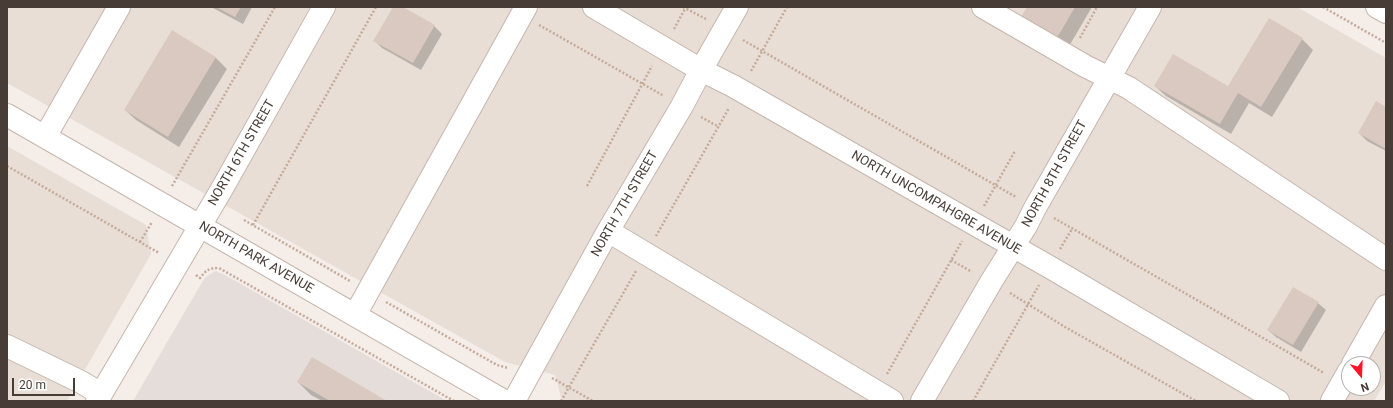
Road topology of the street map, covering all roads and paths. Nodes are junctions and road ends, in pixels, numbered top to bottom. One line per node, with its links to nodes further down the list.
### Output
1 (119, 7): 30 (street)
2 (276, 7): 35 (path)
3 (324, 7): 40 (street, NORTH 6TH STREET)
4 (376, 7): 39 (path)
5 (594, 7): 23 (street, NORTH UNCOMPAHGRE AVENUE)
6 (685, 7): 16 (path); 17 (path)
7 (736, 7): 23 (street, NORTH 7TH STREET)
8 (787, 7): 20 (path)
9 (983, 7): 21 (street)
10 (1098, 7): 21 (path)
11 (1150, 7): 24 (street, NORTH 8TH STREET)
12 (1323, 7): 19 (path)
13 (1377, 7): 15 (street)
14 (524, 11): 25 (path); 49 (street)
15 (1386, 12)
16 (711, 22)
17 (674, 29)
18 (738, 37): 20 (path)
19 (1386, 43)
20 (762, 51): 26 (path); 33 (path)
21 (1069, 57): 24 (street)
22 (655, 61): 25 (path)
23 (701, 70): 26 (street, NORTH UNCOMPAHGRE AVENUE); 27 (street, NORTH 7TH STREET)
24 (1109, 78): 36 (street, NORTH 8TH STREET); 45 (street)
25 (643, 84): 27 (path); 34 (path)
26 (739, 90): 29 (path); 38 (street, NORTH UNCOMPAHGRE AVENUE)
27 (682, 106): 29 (path); 41 (street, NORTH 7TH STREET)
28 (7, 115): 30 (street, NORTH PARK AVENUE)
29 (719, 127): 44 (path)
30 (45, 137): 35 (street, NORTH PARK AVENUE)
31 (1015, 151): 33 (path)
32 (7, 166): 42 (path)
33 (996, 184): 36 (path); 38 (path)
34 (587, 186)
35 (162, 205): 40 (street, NORTH PARK AVENUE); 42 (path)
36 (1035, 208): 43 (street, NORTH 8TH STREET); 56 (path)
37 (244, 220): 39 (path)
38 (972, 223): 43 (street, NORTH UNCOMPAHGRE AVENUE); 46 (path)
39 (252, 225): 49 (path)
40 (200, 226): 47 (street, NORTH 6TH STREET); 52 (street, NORTH PARK AVENUE)
41 (608, 232): 44 (street); 55 (street, NORTH 7TH STREET)
42 (140, 242): 47 (path)
43 (1013, 247): 48 (street, NORTH 8TH STREET); 68 (street, NORTH UNCOMPAHGRE AVENUE)
44 (646, 254): 57 (path); 58 (street)
45 (1386, 259)
46 (951, 260): 48 (path); 58 (path)
47 (178, 265): 59 (street, NORTH 6TH STREET); 60 (path)
48 (991, 282): 50 (path); 65 (street, NORTH 8TH STREET)
49 (368, 291): 52 (street); 55 (path)
50 (1028, 304): 66 (path); 67 (path)
51 (1386, 306): 54 (street)
52 (355, 315): 61 (street, NORTH PARK AVENUE)
53 (7, 346): 59 (street)
54 (1358, 356)
55 (530, 373): 57 (path); 62 (street, NORTH 7TH STREET)
56 (1341, 385)
57 (569, 387): 63 (path); 64 (path)
58 (885, 396)
59 (99, 398)
60 (454, 401)
61 (504, 401)
62 (514, 401)
63 (561, 401)
64 (593, 401)
65 (922, 401)
66 (973, 401)
67 (1196, 401)
68 (1278, 401)

